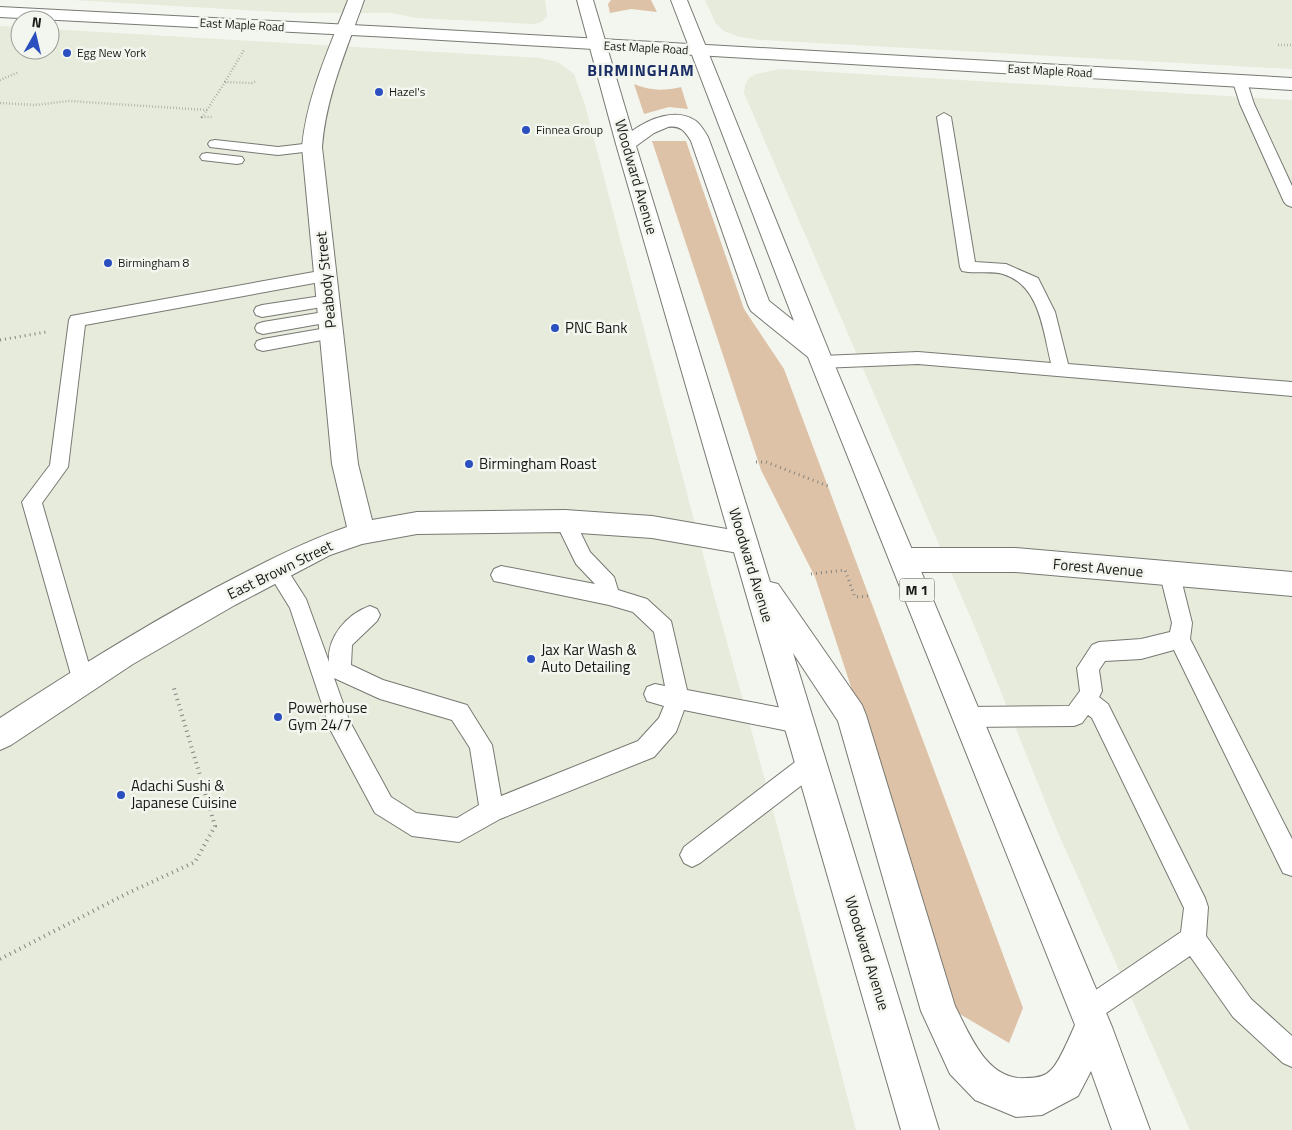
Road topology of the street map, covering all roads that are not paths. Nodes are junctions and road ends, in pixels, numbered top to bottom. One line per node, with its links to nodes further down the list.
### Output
1 (356, 0): 5 (main road, Peabody Street)
2 (585, 0): 6 (main road, Woodward Avenue)
3 (679, 0): 7 (main road, M 1)
4 (0, 12): 5 (main road, East Maple Road)
5 (345, 31): 6 (main road, East Maple Road); 13 (main road, Peabody Street)
6 (598, 45): 7 (main road, East Maple Road); 12 (main road, Woodward Avenue)
7 (699, 51): 8 (main road, East Maple Road); 21 (main road, M 1)
8 (1240, 82): 9 (main road, East Maple Road); 16 (lane)
9 (1292, 84)
10 (944, 117): 22 (lane)
11 (215, 144): 14 (lane)
12 (626, 144): 21 (main road); 26 (main road, Woodward Avenue)
13 (312, 147): 14 (lane); 17 (main road, Peabody Street)
14 (278, 151): 15 (lane)
15 (207, 157)
16 (1292, 202)
17 (325, 276): 19 (main road, Peabody Street); 35 (lane)
18 (262, 311): 19 (lane)
19 (330, 317): 20 (lane); 25 (main road, Peabody Street)
20 (263, 337)
21 (820, 358): 22 (lane); 27 (main road, M 1)
22 (1061, 370): 23 (lane)
23 (1292, 389)
24 (565, 521): 25 (main road, East Brown Street); 26 (main road, East Brown Street); 32 (lane)
25 (362, 533): 28 (main road, East Brown Street)
26 (749, 557): 40 (main road, Woodward Avenue); 47 (main road)
27 (904, 560): 30 (main road, Forest Avenue); 39 (main road, M 1)
28 (276, 569): 35 (main road, East Brown Street); 43 (lane)
29 (501, 574): 32 (lane)
30 (1170, 575): 31 (main road, Forest Avenue); 34 (lane)
31 (1292, 584)
32 (609, 596): 37 (lane)
33 (370, 615): 43 (lane)
34 (1179, 639): 38 (lane); 45 (lane)
35 (83, 682): 41 (main road, East Brown Street)
36 (655, 694): 37 (lane)
37 (678, 697): 40 (lane); 43 (lane)
38 (1087, 700): 39 (lane); 46 (lane)
39 (968, 717): 47 (main road, M 1)
40 (798, 722): 42 (main road, Woodward Avenue)
41 (0, 735)
42 (811, 764): 44 (lane); 49 (main road, Woodward Avenue)
43 (492, 811)
44 (692, 855)
45 (1292, 864)
46 (1193, 939): 47 (lane); 48 (lane)
47 (1090, 1019): 50 (main road, M 1)
48 (1292, 1054)
49 (920, 1130)
50 (1131, 1130)

